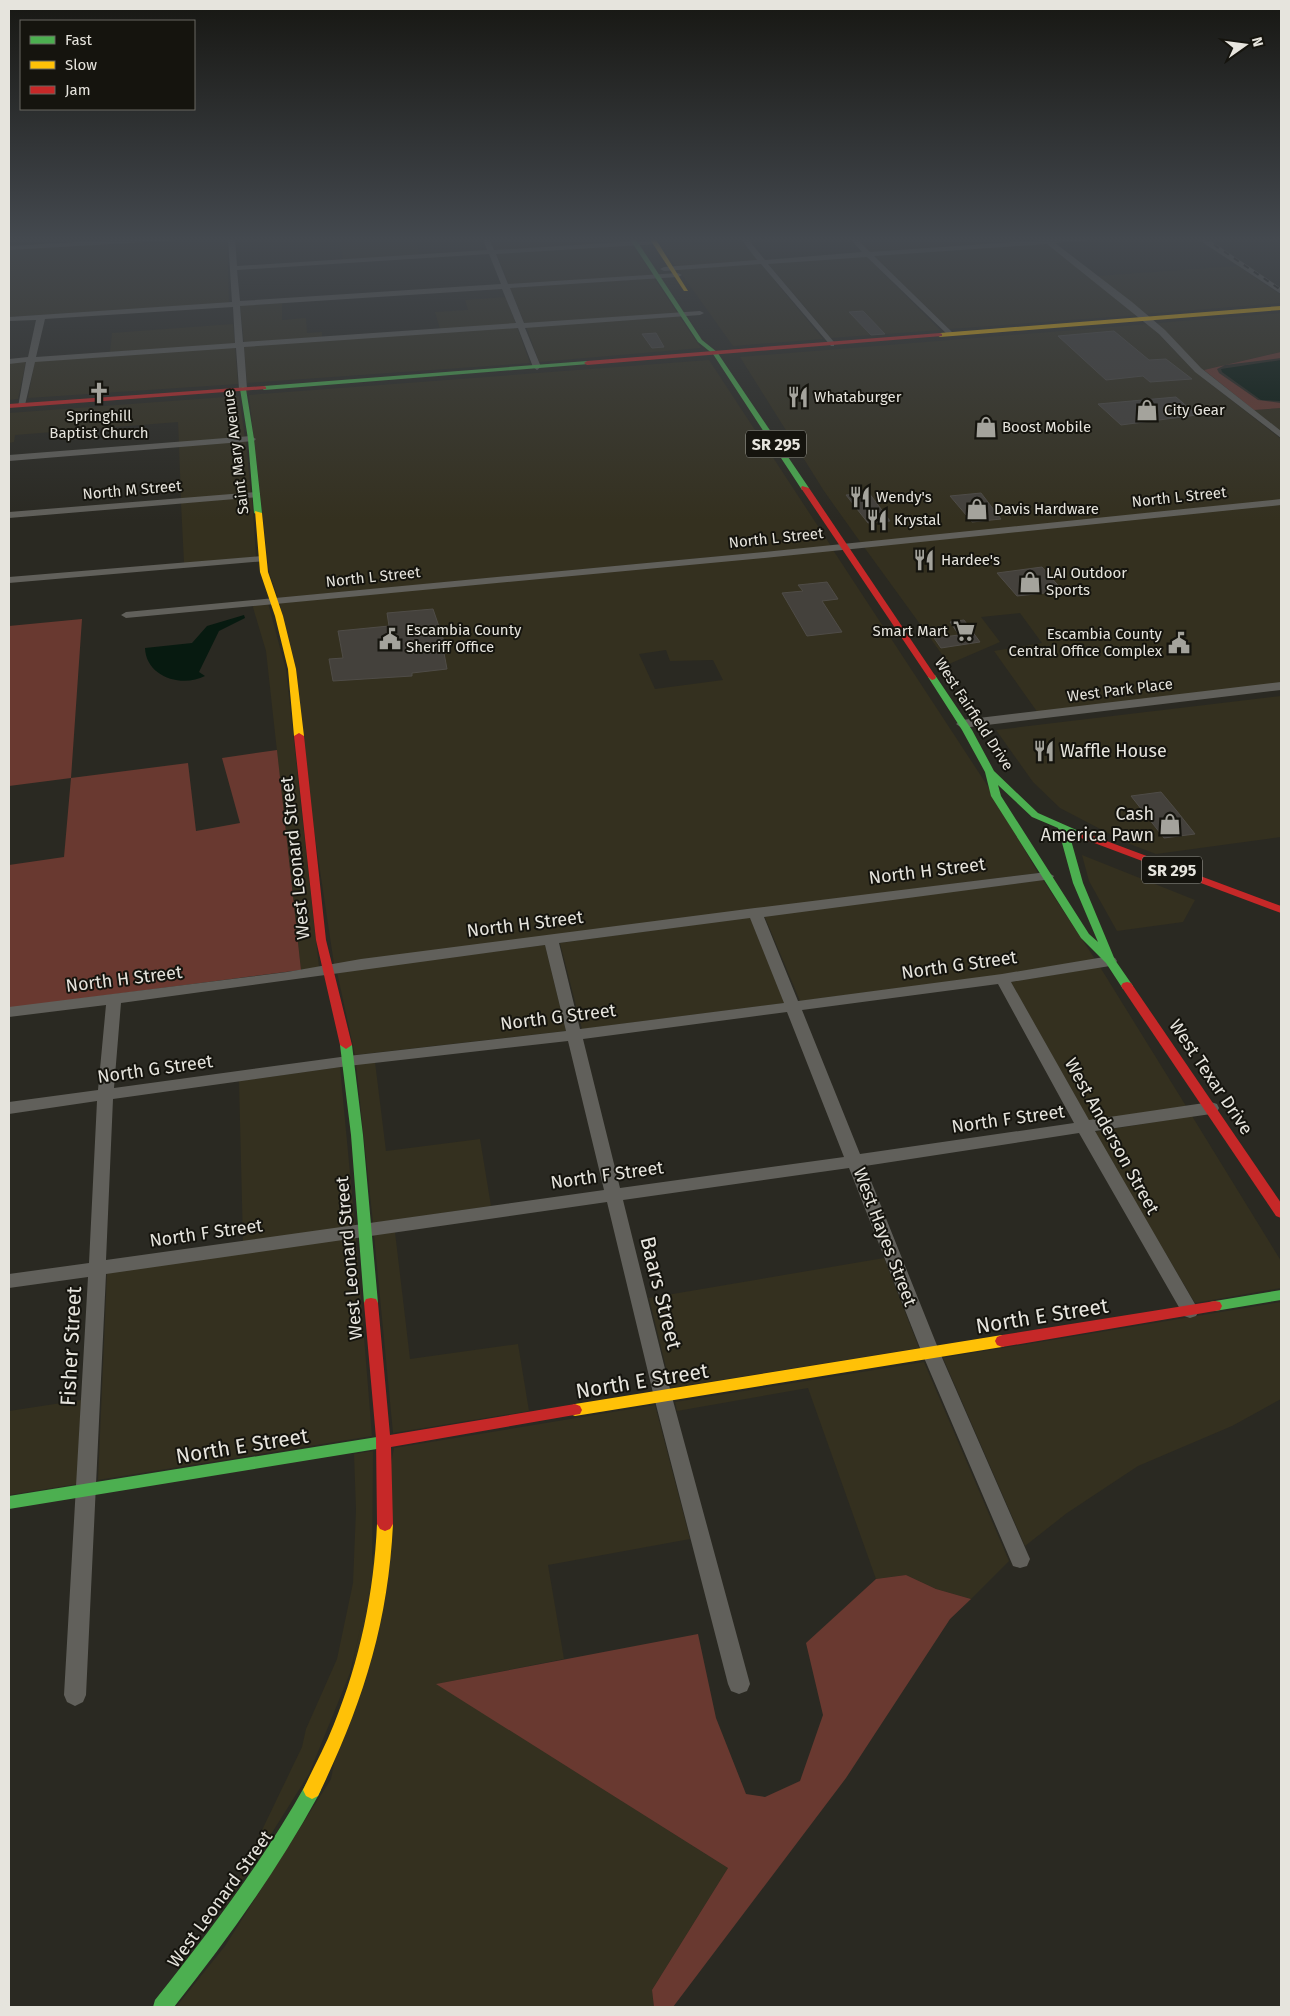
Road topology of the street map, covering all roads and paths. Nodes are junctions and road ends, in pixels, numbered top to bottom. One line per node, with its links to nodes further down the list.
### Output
1 (37, 332): 14 (street)
2 (238, 332): 12 (street, Saint Mary Avenue)
3 (431, 332): 12 (street)
4 (523, 332): 16 (street)
5 (695, 332): 13 (main road, West Fairfield Drive / SR 295)
6 (821, 332): 11 (street)
7 (974, 332): 10 (main road)
8 (1160, 332): 20 (street)
9 (712, 334): 13 (main road, West Fairfield Drive / SR 295)
10 (949, 334): 11 (main road)
11 (831, 344): 13 (main road)
12 (239, 345): 14 (street); 17 (street, Saint Mary Avenue)
13 (715, 353): 16 (main road); 26 (main road, West Fairfield Drive / SR 295)
14 (31, 359): 15 (street); 18 (street)
15 (9, 361)
16 (537, 367): 17 (main road)
17 (243, 389): 18 (main road); 21 (main road, Saint Mary Avenue)
18 (21, 405): 19 (main road)
19 (9, 406)
20 (1281, 435)
21 (250, 439): 22 (street); 23 (main road, Saint Mary Avenue)
22 (9, 458)
23 (257, 495): 25 (street, North M Street); 27 (main road, Saint Mary Avenue)
24 (1281, 502): 26 (street, North L Street)
25 (9, 515)
26 (845, 546): 29 (street, North L Street); 33 (main road, West Fairfield Drive / SR 295)
27 (262, 559): 28 (street); 29 (main road, Saint Mary Avenue)
28 (9, 580)
29 (273, 601): 30 (street); 43 (main road, West Leonard Street)
30 (126, 615)
31 (1281, 686): 33 (street, West Park Place)
32 (1281, 693): 33 (street, West Park Place)
33 (964, 727): 34 (main road, West Fairfield Drive / SR 295)
34 (990, 772): 35 (main road, West Fairfield Drive / SR 295); 38 (main road, West Texar Drive)
35 (1035, 815): 36 (main road, West Fairfield Drive / SR 295); 37 (main road, SR 295)
36 (1063, 828): 37 (main road, West Texar Drive); 39 (main road, West Fairfield Drive / SR 295)
37 (1074, 845): 42 (main road, West Texar Drive)
38 (1047, 876): 40 (street, North H Street); 42 (main road, West Texar Drive)
39 (1281, 910)
40 (755, 912): 41 (street, North H Street); 46 (street, West Hayes Street)
41 (551, 940): 43 (street, North H Street); 48 (street, Baars Street)
42 (1110, 961): 44 (street, North G Street); 52 (main road, West Texar Drive)
43 (328, 970): 45 (street, North H Street); 49 (main road, West Leonard Street)
44 (1002, 979): 46 (street, North G Street); 53 (street, West Anderson Street)
45 (114, 999): 47 (street, North H Street); 50 (street, Fisher Street)
46 (794, 1006): 48 (street, North G Street); 54 (street, West Hayes Street)
47 (9, 1012)
48 (575, 1035): 49 (street, North G Street); 55 (street, Baars Street)
49 (348, 1060): 50 (street, North G Street); 57 (main road, West Leonard Street)
50 (105, 1095): 51 (street, North G Street); 58 (street, Fisher Street)
51 (9, 1108)
52 (1211, 1108): 53 (street, North F Street); 56 (main road, West Texar Drive)
53 (1084, 1128): 54 (street, North F Street); 61 (street, West Anderson Street)
54 (855, 1161): 55 (street, North F Street); 62 (street, West Hayes Street)
55 (614, 1194): 57 (street, North F Street); 63 (street, Baars Street)
56 (1281, 1214)
57 (364, 1230): 58 (street, North F Street); 64 (main road, West Leonard Street)
58 (97, 1268): 59 (street, North F Street); 65 (street, Fisher Street)
59 (9, 1281)
60 (1281, 1295): 61 (main road, North E Street)
61 (1190, 1311): 62 (main road, North E Street)
62 (930, 1353): 63 (main road, North E Street); 67 (street, West Hayes Street)
63 (663, 1397): 64 (main road, North E Street); 68 (street, Baars Street)
64 (383, 1442): 65 (main road, North E Street); 70 (main road, West Leonard Street)
65 (87, 1490): 66 (main road, North E Street); 69 (street, Fisher Street)
66 (9, 1503)
67 (1020, 1559)
68 (739, 1684)
69 (75, 1695)
70 (162, 2007)

